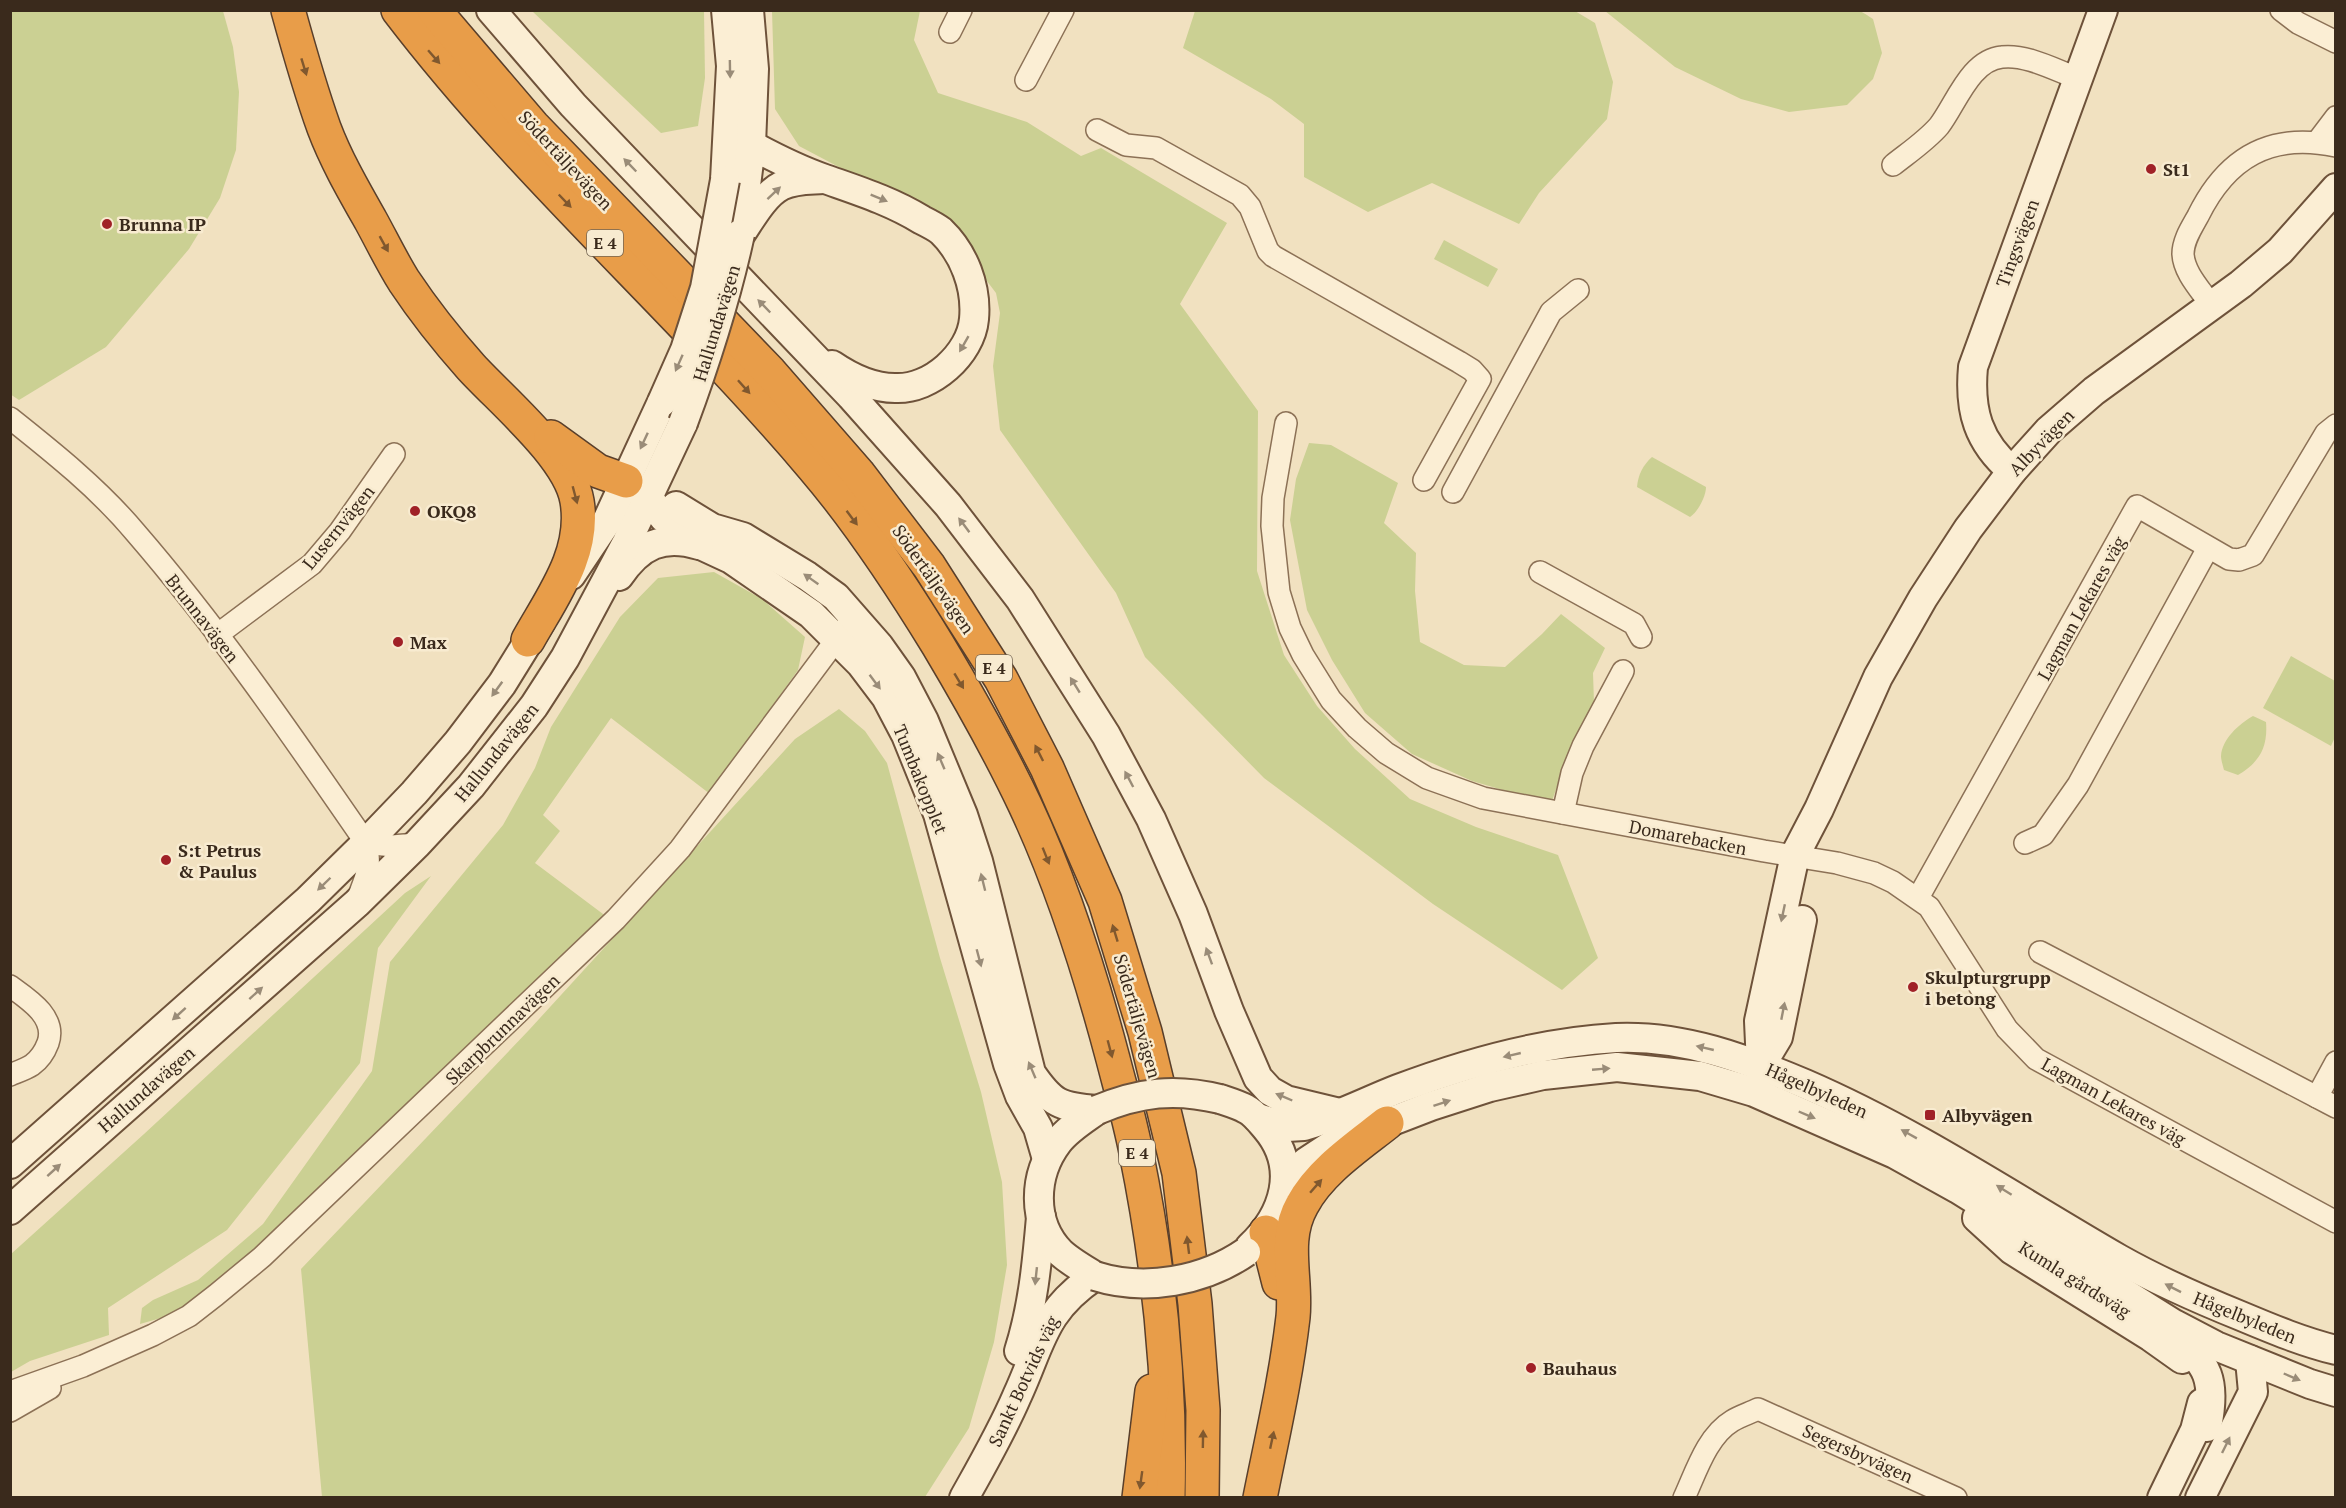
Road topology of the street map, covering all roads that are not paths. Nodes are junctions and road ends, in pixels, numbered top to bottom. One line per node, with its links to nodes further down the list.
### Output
1 (288, 10): 27 (highway, one-way to 27)
2 (398, 10): 76 (highway, E 4, one-way to 76)
3 (434, 10): 90 (highway, Södertäljevägen / E 4, one-way to 3)
4 (491, 10): 26 (main road, one-way to 4)
5 (726, 10): 15 (main road, Hallundavägen, one-way to 15)
6 (749, 10): 19 (main road, Hallundavägen)
7 (961, 10): 11 (street)
8 (1063, 10): 14 (street)
9 (2103, 10): 13 (main road, Tingsvägen)
10 (2281, 10): 12 (street)
11 (950, 32)
12 (2336, 42)
13 (2077, 78): 20 (street); 33 (main road, Tingsvägen)
14 (1026, 80)
15 (729, 111): 19 (main road, Hallundavägen); 35 (main road, Hallundavägen, one-way to 35, bridge)
16 (2336, 117): 18 (street)
17 (1097, 130): 34 (street)
18 (2326, 144): 25 (street)
19 (751, 145): 21 (main road); 23 (main road, Hallundavägen)
20 (1893, 165)
21 (823, 179): 23 (main road, one-way to 21); 26 (main road, one-way to 26)
22 (2336, 188): 25 (main road, Albyvägen)
23 (740, 234): 32 (main road, Hallundavägen, bridge)
24 (1578, 290): 36 (street)
25 (2211, 305): 33 (main road, Albyvägen)
26 (805, 348): 56 (main road, one-way to 26)
27 (518, 414): 35 (highway); 44 (highway, one-way to 44)
28 (10, 418): 42 (street, Brunnavägen)
29 (1286, 423): 47 (street, Domarebacken)
30 (2336, 425): 39 (street)
31 (394, 454): 42 (street, Lusernvägen)
32 (669, 455): 35 (main road, Hallundavägen); 37 (main road, Tumbakopplet)
33 (2012, 471): 51 (main road, Albyvägen)
34 (1424, 480)
35 (637, 490): 37 (main road, Tumbakopplet); 38 (main road, Tumbakopplet); 44 (main road, Hallundavägen); 45 (main road, Hallundavägen)
36 (1453, 492)
37 (743, 537): 41 (main road, Tumbakopplet, one-way to 37)
38 (703, 546): 41 (main road, Tumbakopplet); 45 (main road)
39 (2208, 548): 49 (street); 52 (street, Lagman Lekares väg)
40 (1540, 572): 43 (street)
41 (845, 628): 64 (main road, Tumbakopplet, one-way to 41); 67 (main road, Tumbakopplet, one-way to 67); 81 (street, Skarpbrunnavägen)
42 (217, 635): 48 (street, Brunnavägen)
43 (1641, 637)
44 (528, 640): 48 (main road, Hallundavägen, one-way to 48)
45 (567, 653): 50 (main road, Hallundavägen)
46 (1623, 671): 47 (street)
47 (1563, 813): 51 (street, Domarebacken)
48 (366, 843): 50 (street); 53 (street); 68 (main road, Hallundavägen, one-way to 68)
49 (2025, 843)
50 (417, 844): 53 (main road, Hallundavägen)
51 (1804, 857): 52 (street, Lagman Lekares väg); 58 (main road, Albyvägen)
52 (1918, 898): 73 (street, Lagman Lekares väg)
53 (357, 903): 70 (main road, Hallundavägen, one-way to 53)
54 (2040, 952): 61 (street)
55 (10, 986): 59 (street)
56 (1229, 1011): 62 (main road, one-way to 56); 63 (main road)
57 (2336, 1062): 61 (street)
58 (1761, 1065): 60 (main road, Albyvägen); 62 (main road, Hågelbyleden, one-way to 62); 77 (main road, Hågelbyleden, one-way to 58)
59 (10, 1075)
60 (1754, 1092): 65 (main road, Hågelbyleden, one-way to 60); 66 (main road, Hågelbyleden, one-way to 66)
61 (2326, 1102)
62 (1340, 1113): 63 (main road, Hågelbyleden)
63 (1252, 1114): 64 (main road, Hågelbyleden, bridge); 69 (main road)
64 (1079, 1116): 67 (main road)
65 (1387, 1123): 69 (main road, Hågelbyleden); 80 (highway, one-way to 65)
66 (1895, 1154): 72 (main road, Kumla gårdsväg); 79 (main road, Hågelbyleden)
67 (1047, 1159): 71 (main road)
68 (10, 1164)
69 (1285, 1186): 74 (main road)
70 (10, 1210)
71 (1041, 1217): 75 (main road); 86 (main road, Sankt Botvids väg, one-way to 86)
72 (1977, 1218): 85 (main road, Kumla gårdsväg); 94 (main road)
73 (2336, 1222)
74 (1256, 1242): 75 (main road, bridge); 80 (highway)
75 (1095, 1276): 87 (main road, Sankt Botvids väg)
76 (1161, 1317): 88 (highway, one-way to 88); 89 (highway, E 4)
77 (2266, 1326): 78 (main road, Hågelbyleden); 79 (main road, Kumla gårdsväg)
78 (2336, 1350)
79 (2250, 1360): 83 (main road, Hågelbyleden, one-way to 83); 85 (main road, Kumla gårdsväg); 96 (main road, one-way to 79)
80 (1286, 1363): 91 (highway, one-way to 80)
81 (83, 1366): 82 (street, Skarpbrunnavägen); 84 (street, Skarpbrunnavägen)
82 (10, 1392)
83 (2336, 1392)
84 (10, 1411)
85 (2207, 1427): 95 (main road, Kumla gårdsväg)
86 (944, 1497)
87 (964, 1497)
88 (1138, 1497)
89 (1168, 1497)
90 (1202, 1497)
91 (1260, 1497)
92 (1684, 1497): 93 (street, Segersbyvägen)
93 (1956, 1497)
94 (2162, 1497)
95 (2176, 1497)
96 (2200, 1497)

